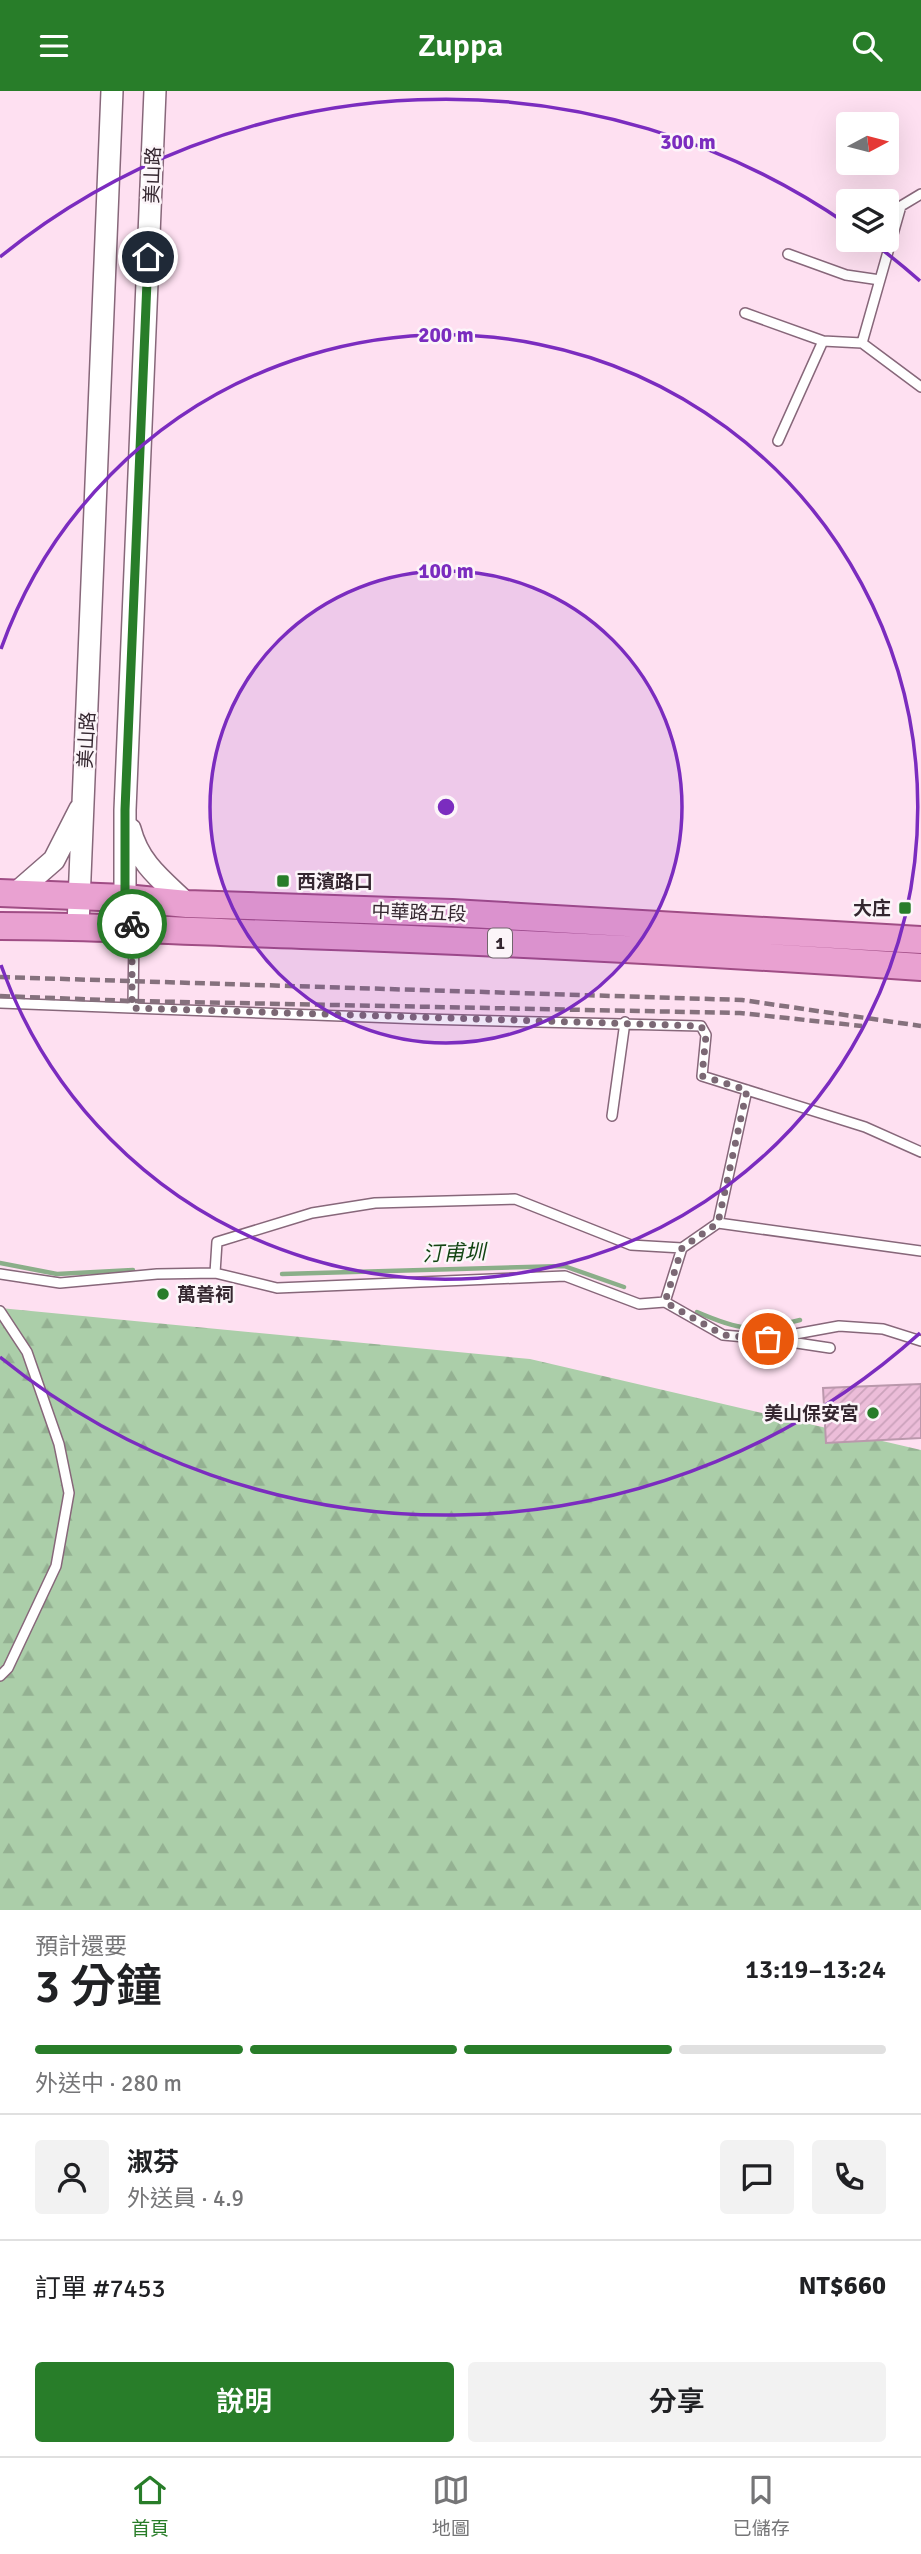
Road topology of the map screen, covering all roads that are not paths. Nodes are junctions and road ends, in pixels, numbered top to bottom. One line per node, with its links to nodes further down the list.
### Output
1 (112, 91): 11 (street, 美山路)
2 (155, 91): 12 (street, 美山路)
3 (921, 194): 5 (lane)
4 (789, 254): 5 (lane)
5 (880, 280): 8 (lane)
6 (745, 313): 7 (lane)
7 (823, 341): 8 (lane); 10 (lane)
8 (862, 343): 9 (lane)
9 (921, 387)
10 (778, 441)
11 (83, 804): 13 (street); 14 (street, 美山路)
12 (125, 810): 15 (street, 美山路); 16 (street)
13 (8, 894): 14 (main road, 中華路五段 / 1)
14 (79, 896): 15 (main road, 中華路五段 / 1); 18 (street, 美山路)
15 (125, 898): 16 (main road, 中華路五段 / 1); 19 (street, 美山路)
16 (187, 904): 20 (main road, 中華路五段 / 1)
17 (0, 926): 18 (main road, 中華路五段 / 1)
18 (78, 926): 19 (main road, 中華路五段 / 1)
19 (134, 930): 21 (main road, 中華路五段 / 1); 23 (lane)
20 (921, 940)
21 (921, 967)
22 (0, 1003): 23 (lane)
23 (132, 1008): 24 (lane)
24 (625, 1022): 25 (lane); 26 (lane)
25 (747, 1090): 27 (lane); 28 (lane)
26 (612, 1116)
27 (921, 1152)
28 (718, 1223): 29 (lane); 30 (lane)
29 (682, 1248): 31 (lane); 33 (lane)
30 (921, 1251)
31 (215, 1273): 32 (lane); 33 (lane)
32 (0, 1274)
33 (665, 1302): 35 (lane)
34 (0, 1311): 38 (lane)
35 (768, 1339): 36 (lane); 37 (lane)
36 (921, 1341)
37 (830, 1347)
38 (0, 1677)

